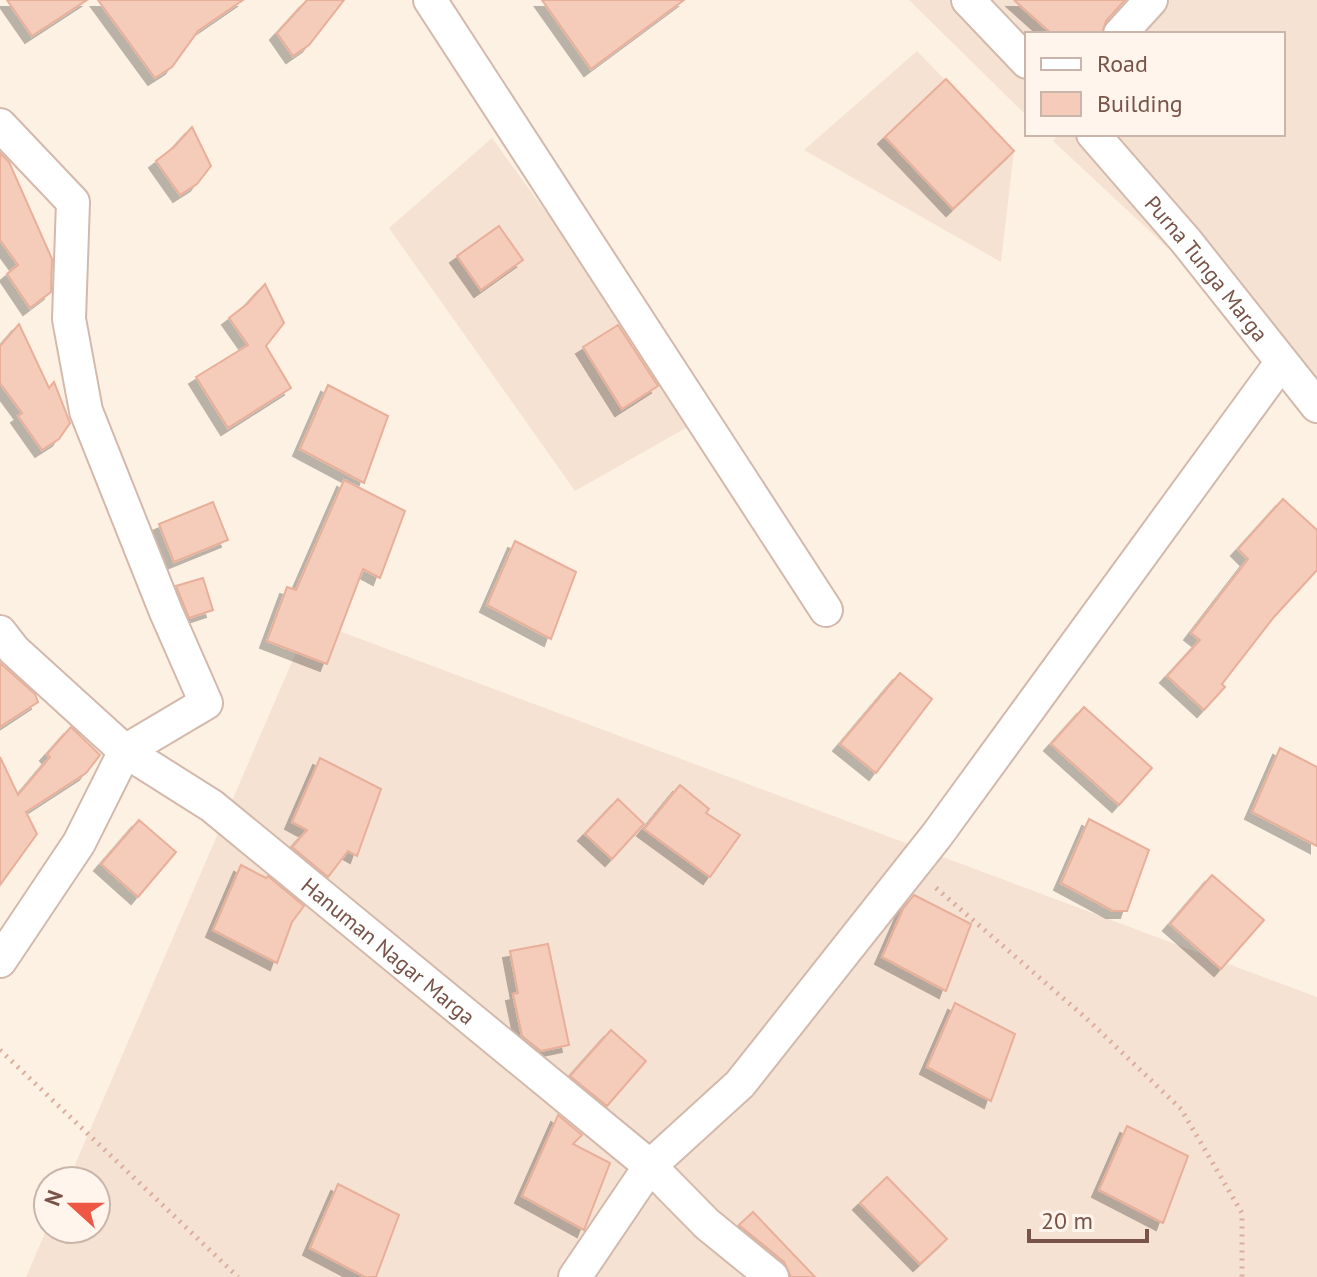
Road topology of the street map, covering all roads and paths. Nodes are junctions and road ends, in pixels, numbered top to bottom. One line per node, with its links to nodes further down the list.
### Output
1 (430, 0): 10 (street)
2 (968, 0): 5 (street)
3 (1151, 0): 4 (street)
4 (1122, 32)
5 (1025, 60)
6 (0, 125): 12 (street)
7 (1095, 136): 8 (street, Purna Tunga Marga)
8 (1281, 363): 9 (street, Purna Tunga Marga); 13 (street)
9 (1317, 406)
10 (826, 610)
11 (0, 632): 12 (street, Hanuman Nagar Marga)
12 (125, 751): 14 (street); 16 (street, Hanuman Nagar Marga)
13 (911, 867): 16 (street); 20 (path)
14 (0, 961)
15 (0, 1050): 17 (path)
16 (650, 1166): 18 (street); 19 (street, Hanuman Nagar Marga)
17 (238, 1277)
18 (575, 1277)
19 (772, 1277)
20 (1242, 1277)

